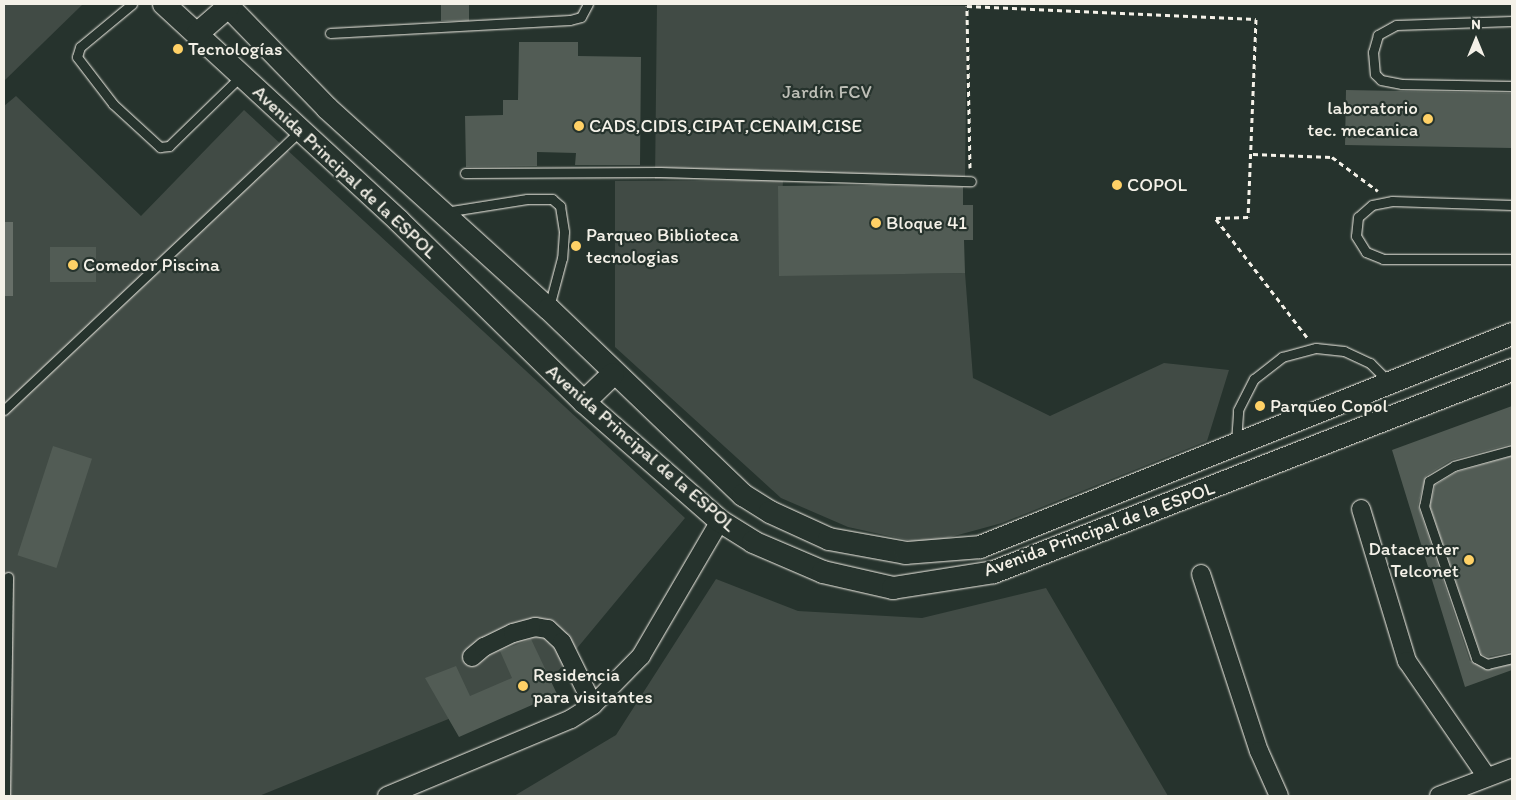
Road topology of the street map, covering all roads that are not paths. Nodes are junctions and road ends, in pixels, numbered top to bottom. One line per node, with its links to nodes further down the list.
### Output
1 (132, 4): 8 (lane)
2 (164, 4): 6 (street, Avenida Principal de la ESPOL)
3 (588, 4): 7 (lane)
4 (227, 5): 6 (street); 13 (street, Avenida Principal de la ESPOL)
5 (1512, 21): 9 (lane)
6 (198, 33): 8 (street, Avenida Principal de la ESPOL)
7 (330, 34)
8 (242, 74): 10 (street, Avenida Principal de la ESPOL)
9 (1512, 86)
10 (301, 130): 16 (street, Avenida Principal de la ESPOL); 24 (lane)
11 (465, 173): 12 (lane)
12 (970, 181)
13 (419, 194): 15 (street, Avenida Principal de la ESPOL); 16 (street)
14 (1512, 205): 17 (lane)
15 (442, 213): 18 (street, Avenida Principal de la ESPOL); 18 (lane)
16 (399, 221): 23 (street, Avenida Principal de la ESPOL)
17 (1512, 259)
18 (549, 309): 21 (street, Avenida Principal de la ESPOL)
19 (1512, 334): 22 (street, Avenida Principal de la ESPOL)
20 (1512, 370): 30 (street, Avenida Principal de la ESPOL)
21 (613, 374): 23 (street); 28 (street, Avenida Principal de la ESPOL)
22 (1390, 383): 25 (street, Avenida Principal de la ESPOL); 25 (lane)
23 (584, 402): 29 (street, Avenida Principal de la ESPOL)
24 (4, 410)
25 (1236, 445): 28 (street, Avenida Principal de la ESPOL)
26 (1512, 450): 34 (lane)
27 (1361, 509): 37 (street)
28 (770, 512): 30 (street)
29 (720, 520): 30 (street, Avenida Principal de la ESPOL); 35 (street)
30 (753, 542)
31 (1201, 574): 40 (street)
32 (8, 577): 38 (lane)
33 (472, 657): 35 (street)
34 (1512, 658)
35 (592, 705): 39 (street)
36 (1512, 768): 37 (street)
37 (1487, 777): 41 (street)
38 (5, 796)
39 (387, 796)
40 (1279, 796)
41 (1439, 796)

